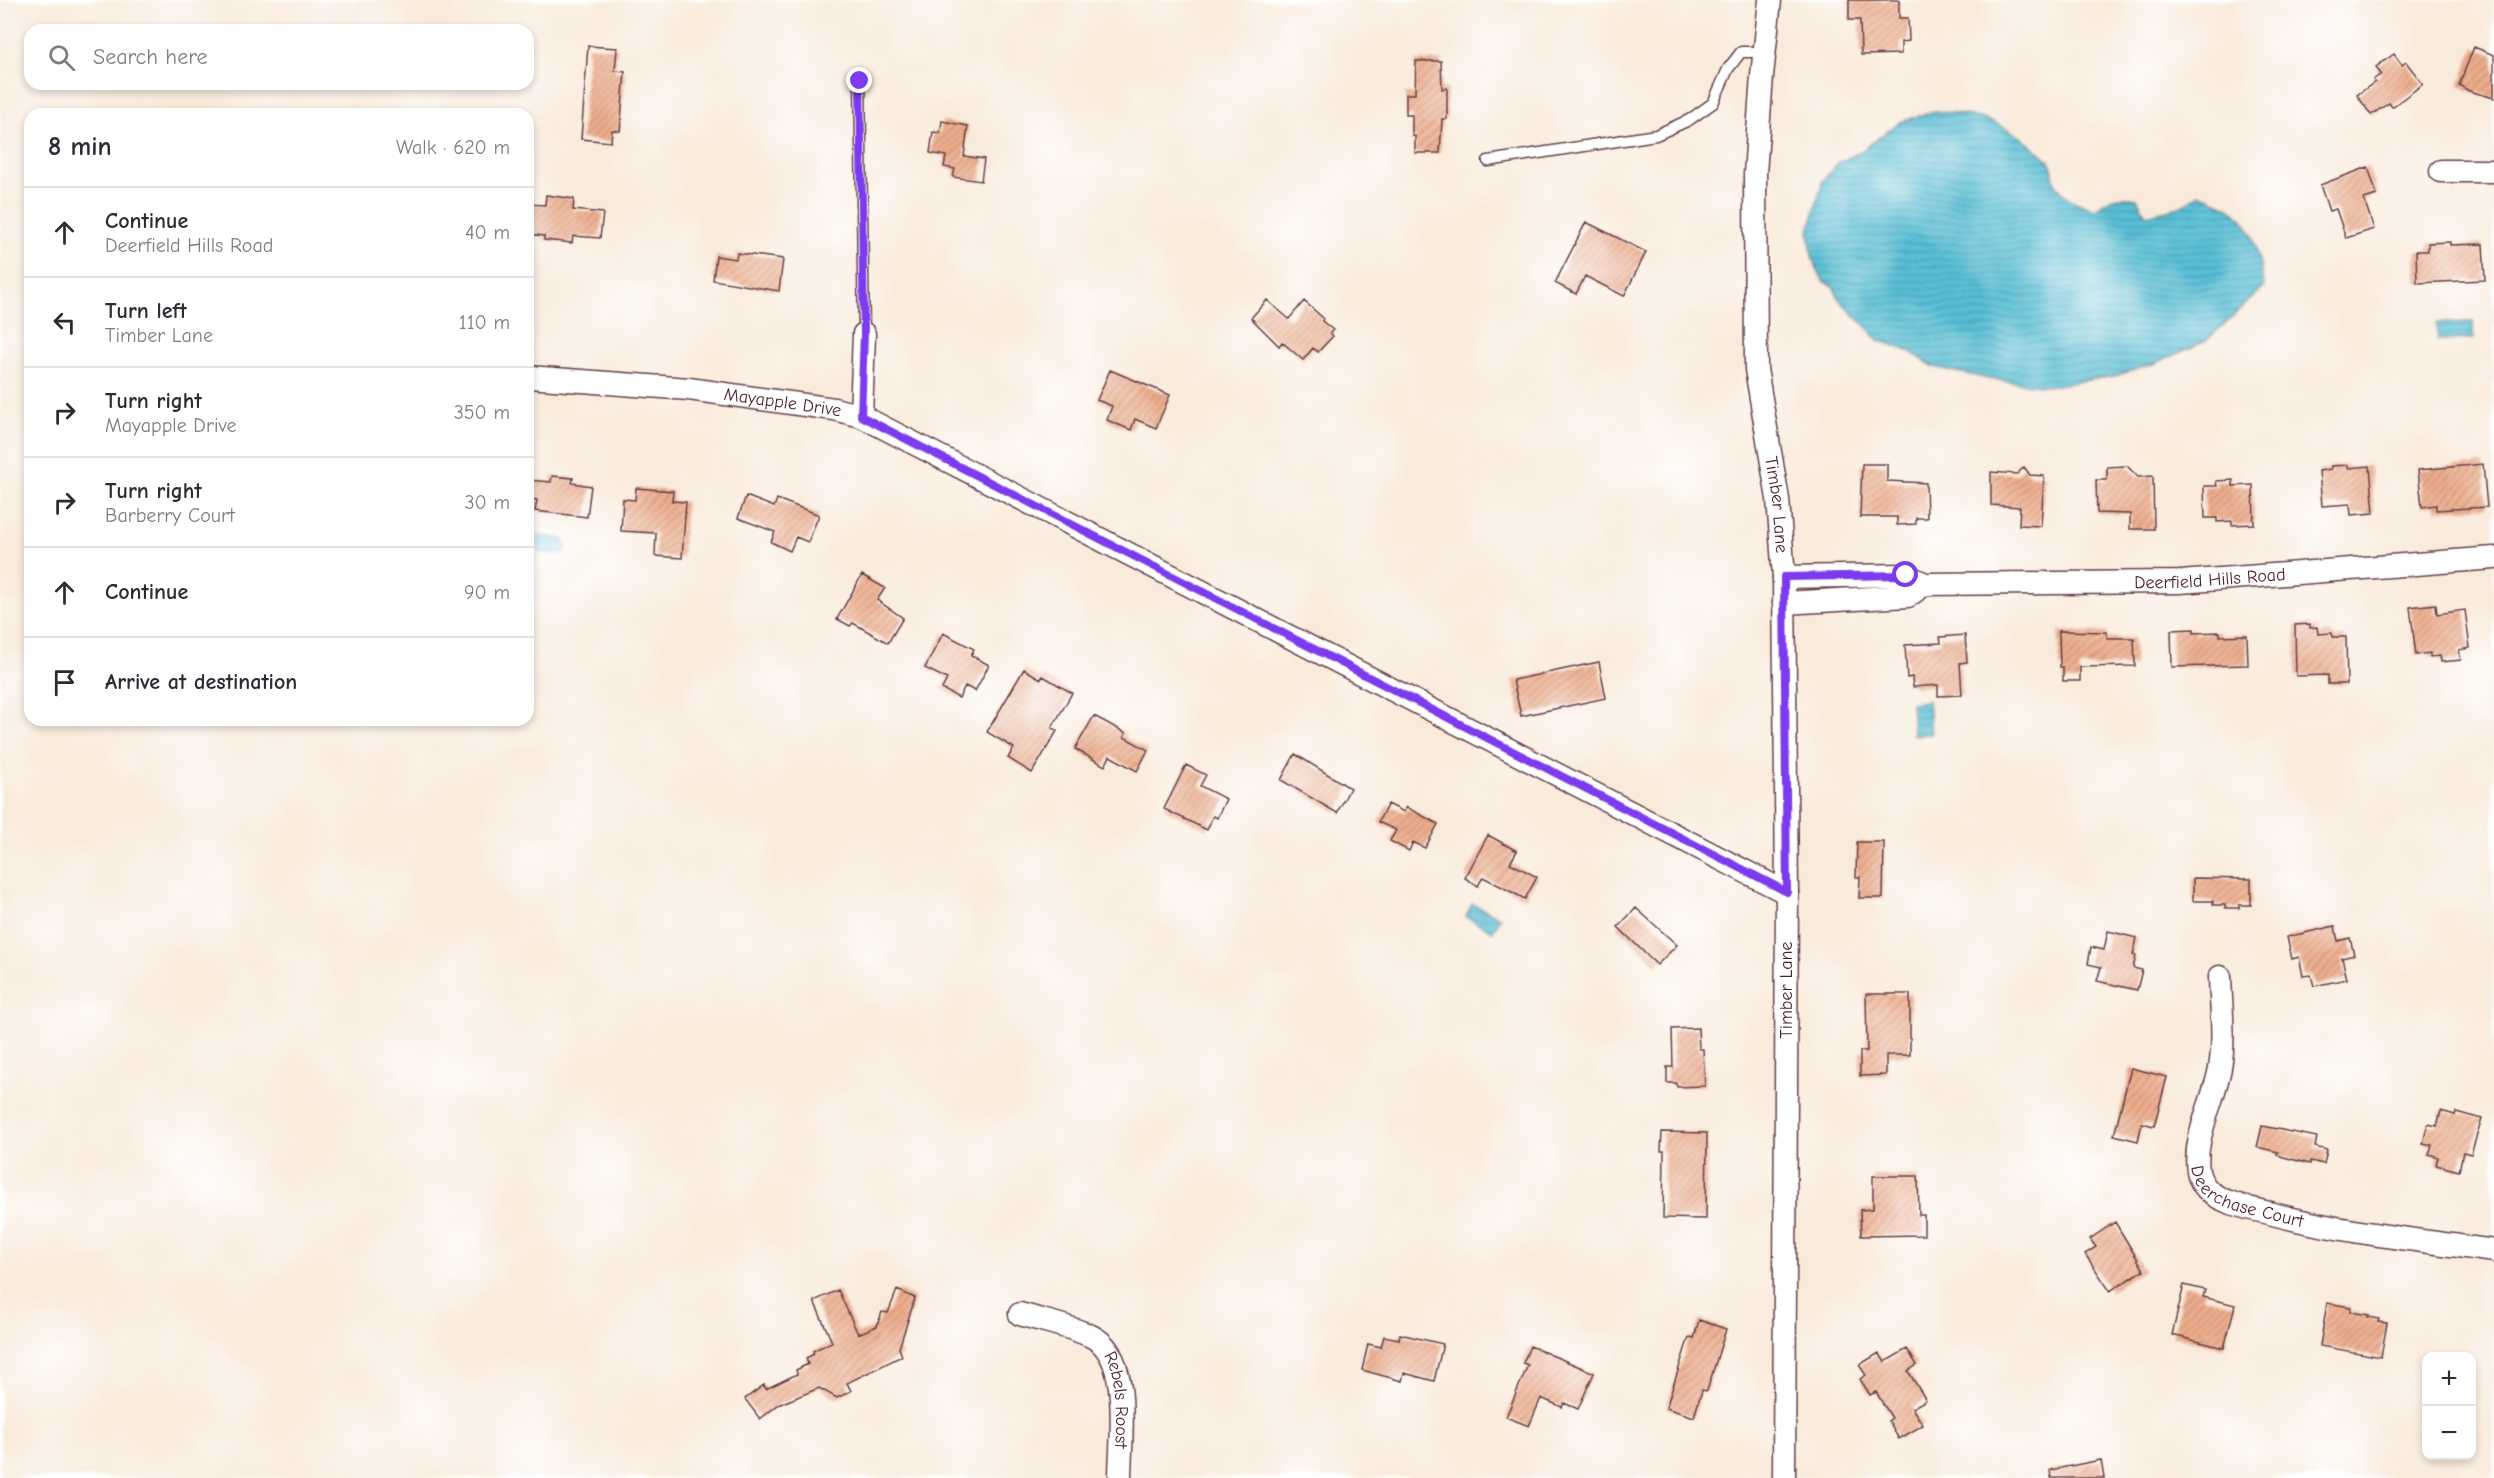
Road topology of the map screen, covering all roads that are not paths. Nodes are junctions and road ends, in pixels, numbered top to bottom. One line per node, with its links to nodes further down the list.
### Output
1 (1770, 0): 2 (street, Timber Lane)
2 (1764, 52): 4 (lane); 11 (street, Timber Lane)
3 (860, 81): 7 (lane)
4 (1488, 161)
5 (2441, 171): 6 (street)
6 (2494, 171)
7 (864, 334): 9 (street)
8 (534, 376): 9 (street, Mayapple Drive)
9 (861, 416): 14 (street, Mayapple Drive)
10 (2494, 558): 12 (street, Deerfield Hills Road)
11 (1784, 577): 12 (street, Deerfield Hills Road); 13 (street, Timber Lane)
12 (1925, 584): 13 (street, Deerfield Hills Road)
13 (1784, 603): 14 (street, Timber Lane)
14 (1787, 892): 19 (street, Timber Lane)
15 (2220, 977): 16 (street, Deerchase Court)
16 (2494, 1251)
17 (1020, 1314): 18 (street, Rebels Roost)
18 (1120, 1478)
19 (1784, 1478)

